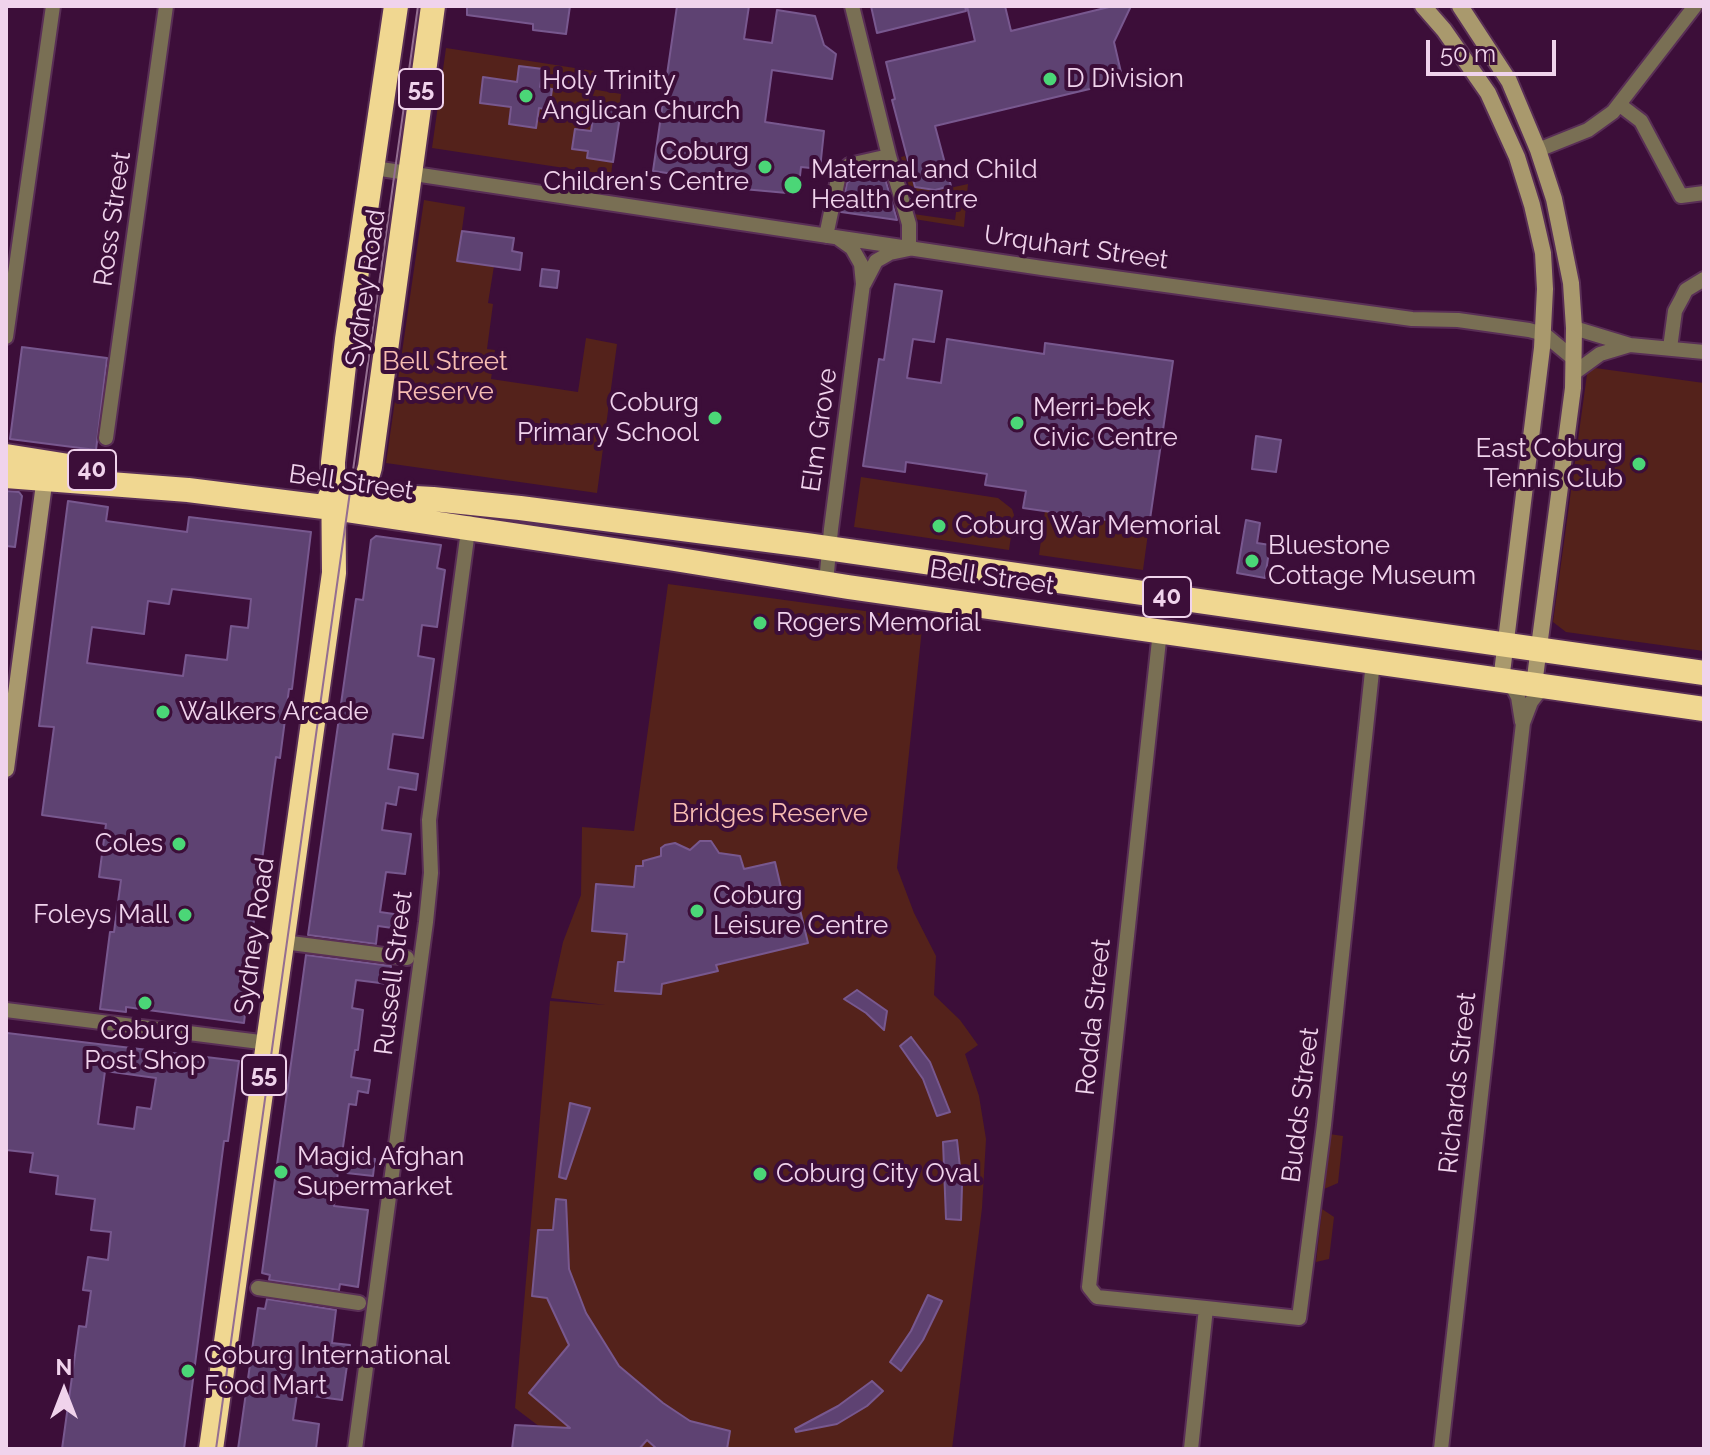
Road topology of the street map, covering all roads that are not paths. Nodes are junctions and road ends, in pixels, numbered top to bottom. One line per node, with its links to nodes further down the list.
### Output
1 (53, 6): 24 (street)
2 (166, 6): 29 (street, Ross Street)
3 (396, 6): 15 (highway, Sydney Road / 55)
4 (433, 6): 16 (highway, Sydney Road / 55)
5 (852, 6): 13 (street)
6 (1423, 6): 10 (street)
7 (1460, 6): 9 (street)
8 (1695, 6): 11 (street)
9 (1509, 81): 10 (street); 12 (street)
10 (1488, 93): 14 (street)
11 (1620, 105): 12 (street); 17 (street)
12 (1538, 150): 14 (street); 22 (street)
13 (889, 156): 18 (street); 19 (street)
14 (1517, 157): 23 (street)
15 (374, 168): 16 (street, Urquhart Street); 33 (highway, Sydney Road / 55)
16 (410, 173): 18 (street, Urquhart Street); 35 (highway, Sydney Road / 55)
17 (1704, 193)
18 (832, 237): 19 (street, Urquhart Street); 21 (street, Elm Grove)
19 (909, 249): 21 (street); 23 (street, Urquhart Street)
20 (1704, 279): 26 (street)
21 (863, 284): 38 (street, Elm Grove)
22 (1574, 328): 25 (street); 28 (street)
23 (1544, 334): 28 (street, Urquhart Street); 43 (street)
24 (6, 337)
25 (1630, 345): 26 (street); 28 (street)
26 (1670, 348): 27 (street)
27 (1704, 352)
28 (1574, 366): 44 (street)
29 (106, 438)
30 (6, 456): 31 (highway, Bell Street / 40)
31 (45, 472): 32 (highway, Bell Street / 40); 33 (highway, Bell Street / 40); 50 (street)
32 (6, 476)
33 (332, 503): 35 (highway, Bell Street / 40); 40 (highway, Sydney Road / 55)
34 (470, 503): 35 (highway, Bell Street / 40); 36 (street, Russell Street); 37 (highway, Bell Street / 40)
35 (360, 504): 36 (highway, Bell Street / 40); 40 (highway, Sydney Road / 55)
36 (468, 528): 39 (highway, Bell Street / 40); 59 (street, Russell Street)
37 (671, 529): 38 (highway, Bell Street / 40); 39 (highway)
38 (829, 549): 41 (street, Elm Grove); 43 (highway, Bell Street / 40)
39 (668, 558): 41 (highway, Bell Street / 40)
40 (334, 573): 51 (highway, Sydney Road / 55)
41 (826, 583): 42 (highway, Bell Street / 40)
42 (1160, 631): 45 (highway, Bell Street / 40); 57 (street, Rodda Street)
43 (1505, 644): 44 (highway, Bell Street / 40); 47 (street)
44 (1538, 649): 46 (highway, Bell Street / 40); 47 (street)
45 (1373, 662): 47 (highway, Bell Street / 40); 57 (street, Budds Street)
46 (1704, 673)
47 (1523, 684): 48 (highway, Bell Street / 40); 49 (street, Richards Street); 49 (street, Richards Street)
48 (1704, 709)
49 (1523, 723): 61 (street, Richards Street)
50 (6, 769)
51 (283, 942): 52 (street); 54 (highway, Sydney Road / 55)
52 (407, 958)
53 (6, 1010): 54 (street)
54 (268, 1043): 58 (highway, Sydney Road / 55)
55 (258, 1288): 56 (street)
56 (359, 1303)
57 (1206, 1308): 60 (street)
58 (211, 1449)
59 (355, 1449)
60 (1191, 1449)
61 (1441, 1449)

